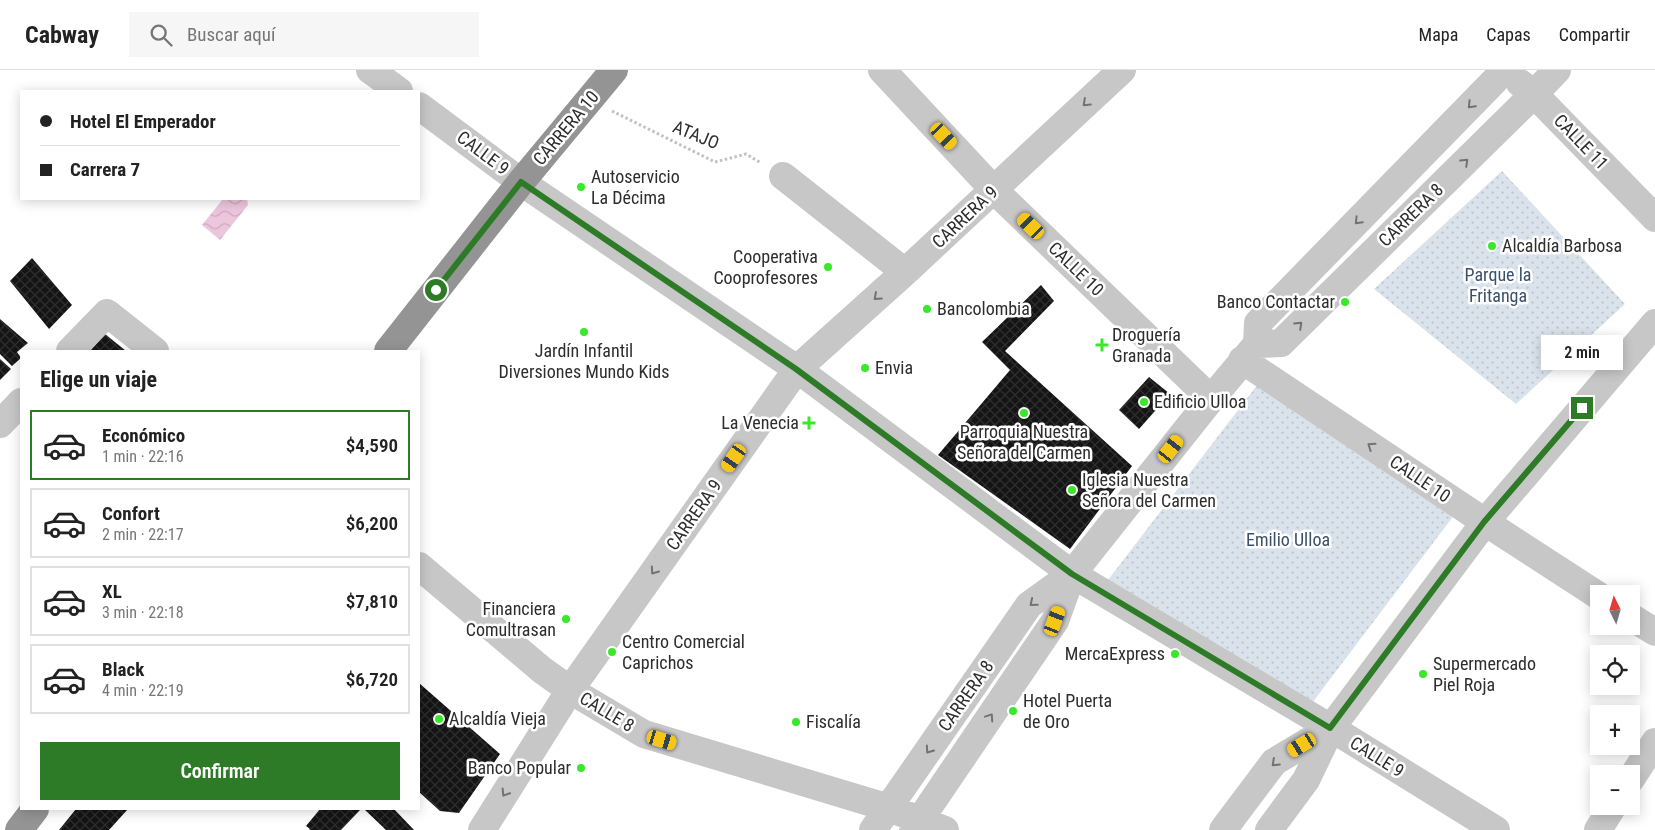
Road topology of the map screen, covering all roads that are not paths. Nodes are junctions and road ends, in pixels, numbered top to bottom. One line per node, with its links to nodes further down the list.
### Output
1 (370, 70): 7 (street)
2 (614, 70): 11 (highway, CARRERA 10)
3 (882, 70): 12 (street, CALLE 10)
4 (1122, 70): 12 (street, CARRERA 9, one-way to 12)
5 (1504, 70): 8 (street, CALLE 11); 19 (street, CARRERA 8, one-way to 19)
6 (1557, 70): 8 (street, CARRERA 8)
7 (398, 90)
8 (1534, 94): 13 (street, CALLE 11); 19 (street, CARRERA 8, one-way to 8)
9 (420, 107): 11 (street, CALLE 9)
10 (783, 176): 14 (street)
11 (521, 182): 18 (highway, CARRERA 10); 20 (street, CALLE 9)
12 (994, 190): 14 (street, CARRERA 9); 21 (street, CALLE 10)
13 (1655, 218)
14 (905, 272): 20 (street, CARRERA 9, one-way to 20)
15 (1655, 323): 24 (street)
16 (71, 350): 17 (street)
17 (155, 350)
18 (389, 350)
19 (1250, 352): 21 (street, CARRERA 8); 24 (street, CALLE 10, one-way to 19)
20 (796, 369): 26 (street, CALLE 9); 30 (street, CARRERA 9, one-way to 30)
21 (1211, 399): 26 (street, CARRERA 8)
22 (20, 403): 23 (street)
23 (0, 424)
24 (1484, 522): 27 (street, CALLE 10); 31 (street)
25 (420, 567): 30 (street, CALLE 8)
26 (1072, 574): 31 (street, CALLE 9); 34 (street, CARRERA 8, one-way to 34); 37 (street, CARRERA 8, one-way to 26)
27 (1590, 590)
28 (1640, 623): 29 (street)
29 (1655, 632)
30 (570, 690): 34 (street, CALLE 8); 39 (street, CARRERA 9, one-way to 39)
31 (1330, 728): 42 (street, one-way to 42); 43 (street); 44 (street, CALLE 9)
32 (1655, 742): 33 (street)
33 (1640, 765)
34 (889, 808): 37 (street, CALLE 8); 40 (street, CARRERA 8)
35 (34, 810): 38 (highway)
36 (1607, 815): 45 (street)
37 (916, 825): 41 (street, CALLE 8)
38 (19, 830)
39 (482, 830)
40 (873, 830)
41 (946, 830)
42 (1224, 830)
43 (1269, 830)
44 (1496, 830)
45 (1598, 830)

